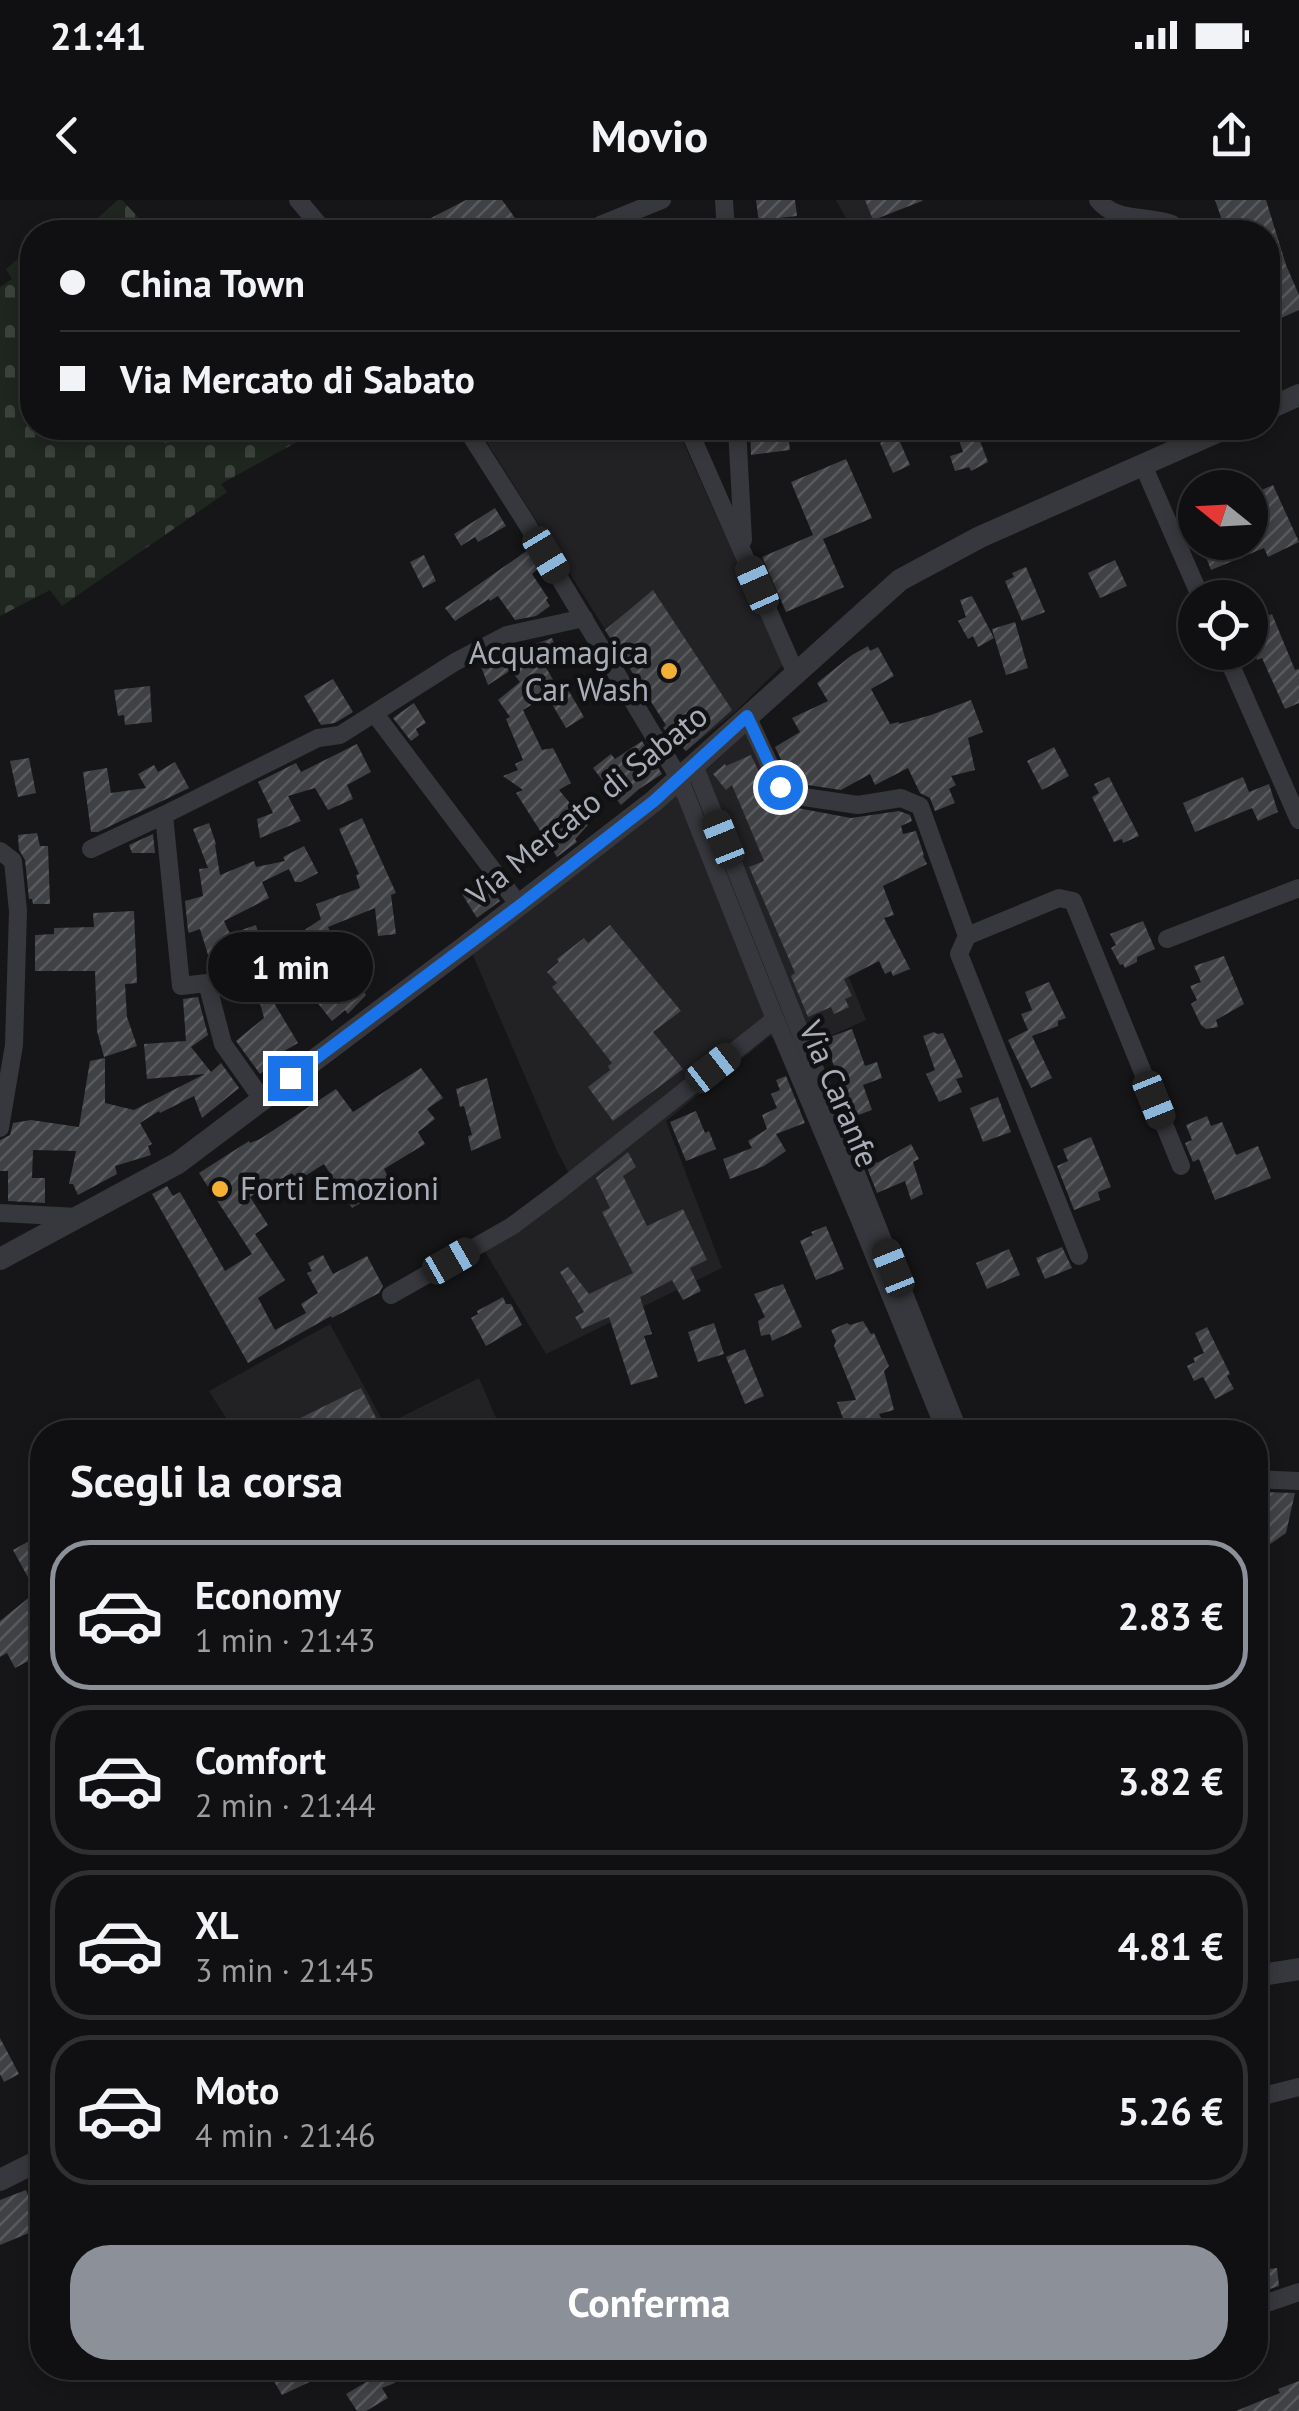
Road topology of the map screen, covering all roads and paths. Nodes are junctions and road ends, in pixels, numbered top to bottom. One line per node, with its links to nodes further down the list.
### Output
1 (298, 200): 4 (street)
2 (662, 200): 5 (street)
3 (1098, 200): 6 (street)
4 (315, 220)
5 (612, 220)
6 (1160, 220)
7 (473, 440): 14 (street)
8 (693, 440): 12 (street)
9 (738, 440): 12 (street)
10 (1199, 440): 11 (street, Via Mercato di Sabato)
11 (1143, 465): 13 (street); 16 (street, Via Mercato di Sabato)
12 (744, 555): 16 (street)
13 (1193, 580)
14 (584, 618): 17 (street); 19 (street)
15 (1234, 670): 21 (street)
16 (796, 674): 18 (street, Via Mercato di Sabato)
17 (375, 714): 20 (street); 25 (street)
18 (747, 716): 19 (street, Via Mercato di Sabato); 26 (street)
19 (686, 772): 25 (street, Via Mercato di Sabato); 28 (street, Via Caranfe); 38 (street)
20 (164, 815): 22 (street); 29 (street)
21 (1299, 820)
22 (91, 849)
23 (0, 851): 30 (street)
24 (1299, 888): 27 (street)
25 (519, 906): 29 (street, Via Mercato di Sabato)
26 (968, 936): 31 (street); 34 (street)
27 (1167, 938)
28 (775, 1019): 36 (street); 37 (street, Via Caranfe)
29 (262, 1099): 33 (street, Via Mercato di Sabato)
30 (0, 1128)
31 (1182, 1166)
32 (0, 1213): 33 (street)
33 (78, 1216): 35 (street, Via Mercato di Sabato)
34 (1079, 1256)
35 (0, 1259)
36 (391, 1296)
37 (941, 1420)
38 (954, 1420)
39 (1268, 1480): 40 (street)
40 (1299, 1481)
41 (1299, 1969): 42 (street)
42 (1268, 1974)
43 (1299, 2087): 44 (street)
44 (1268, 2095)
45 (30, 2165): 46 (street)
46 (0, 2180)
47 (1299, 2292): 48 (street)
48 (1268, 2303)

